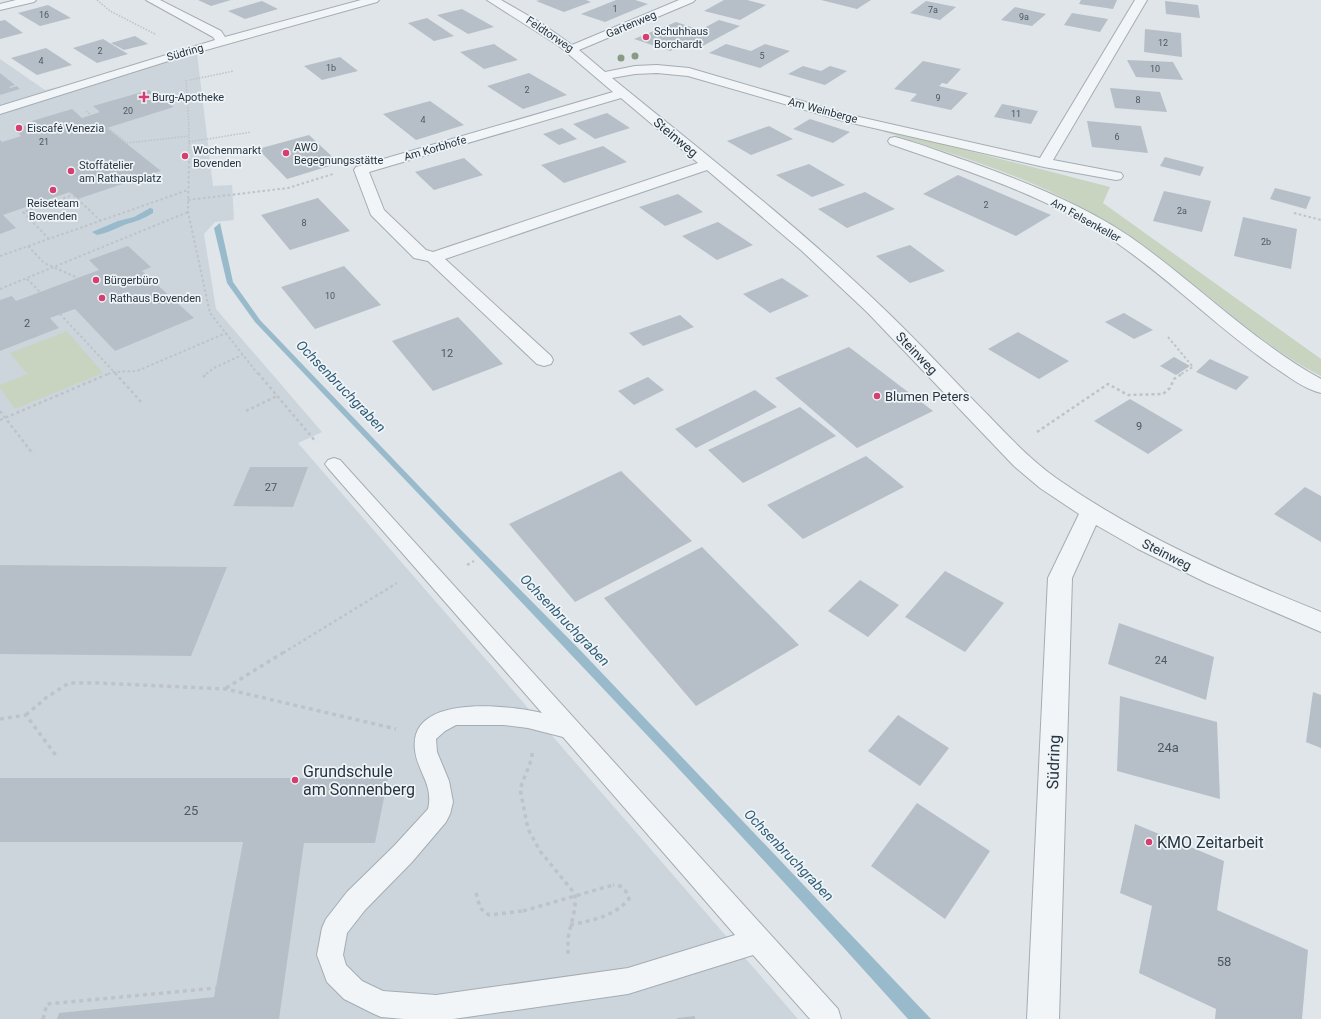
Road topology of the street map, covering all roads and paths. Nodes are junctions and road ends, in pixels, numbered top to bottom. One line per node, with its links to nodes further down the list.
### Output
1 (30, 0): 8 (street)
2 (97, 0): 9 (path)
3 (152, 0): 10 (street)
4 (373, 0): 10 (street, Südring)
5 (493, 0): 11 (street, Feldtorweg)
6 (689, 0): 11 (street, Gartenweg)
7 (1141, 0): 24 (street)
8 (0, 7)
9 (140, 26)
10 (222, 41): 17 (street, Südring)
11 (572, 49): 14 (street, Feldtorweg)
12 (234, 71): 15 (path)
13 (185, 73): 15 (path)
14 (602, 76): 16 (street, Steinweg); 18 (street, Am Weinberge)
15 (186, 81): 21 (path)
16 (623, 93): 23 (street, Steinweg); 25 (street, Am Korbhofe)
17 (0, 110)
18 (843, 117): 24 (street, Am Weinberge); 51 (street, Am Felsenkeller)
19 (108, 128): 21 (path)
20 (251, 132): 22 (path)
21 (189, 136): 22 (path)
22 (189, 142): 27 (path)
23 (709, 164): 38 (street); 61 (street, Steinweg)
24 (1044, 164): 26 (street, Am Weinberge)
25 (361, 170): 30 (path); 38 (street)
26 (1116, 176)
27 (188, 190): 30 (path); 34 (path)
28 (70, 192): 29 (path)
29 (73, 195): 34 (path); 35 (path)
30 (188, 200): 31 (path)
31 (188, 212): 39 (path); 45 (path)
32 (1294, 213): 33 (path)
33 (1321, 220)
34 (101, 221): 35 (path)
35 (49, 239): 36 (path)
36 (28, 246): 37 (path); 39 (path)
37 (0, 256)
38 (434, 257): 48 (street)
39 (55, 267): 40 (path); 41 (path)
40 (78, 278)
41 (27, 279): 42 (path); 43 (path)
42 (0, 289)
43 (40, 292)
44 (60, 314): 49 (path)
45 (226, 333): 47 (path); 49 (path)
46 (1168, 337): 58 (path)
47 (242, 355): 50 (path); 52 (path)
48 (544, 360)
49 (113, 372): 53 (path); 56 (path)
50 (203, 377)
51 (1321, 387)
52 (277, 396): 55 (path); 60 (path)
53 (143, 404)
54 (0, 411): 56 (path)
55 (246, 411)
56 (5, 418): 57 (path); 59 (path)
57 (0, 420)
58 (1043, 428)
59 (33, 454)
60 (334, 464): 63 (lane)
61 (1091, 512): 65 (street, Steinweg); 80 (street, Südring)
62 (474, 561): 64 (path)
63 (425, 566): 66 (path); 70 (lane)
64 (463, 567)
65 (1321, 622)
66 (226, 689): 67 (path); 71 (path)
67 (26, 715): 68 (path); 72 (path)
68 (0, 719)
69 (528, 719): 70 (lane); 71 (lane); 74 (path)
70 (570, 730): 75 (lane)
71 (425, 736): 77 (lane)
72 (56, 757)
73 (476, 893): 74 (path, bridge)
74 (570, 925): 77 (path)
75 (757, 941): 77 (lane); 79 (lane)
76 (216, 988): 78 (path)
77 (573, 989)
78 (43, 1019)
79 (828, 1019)
80 (1043, 1019)

